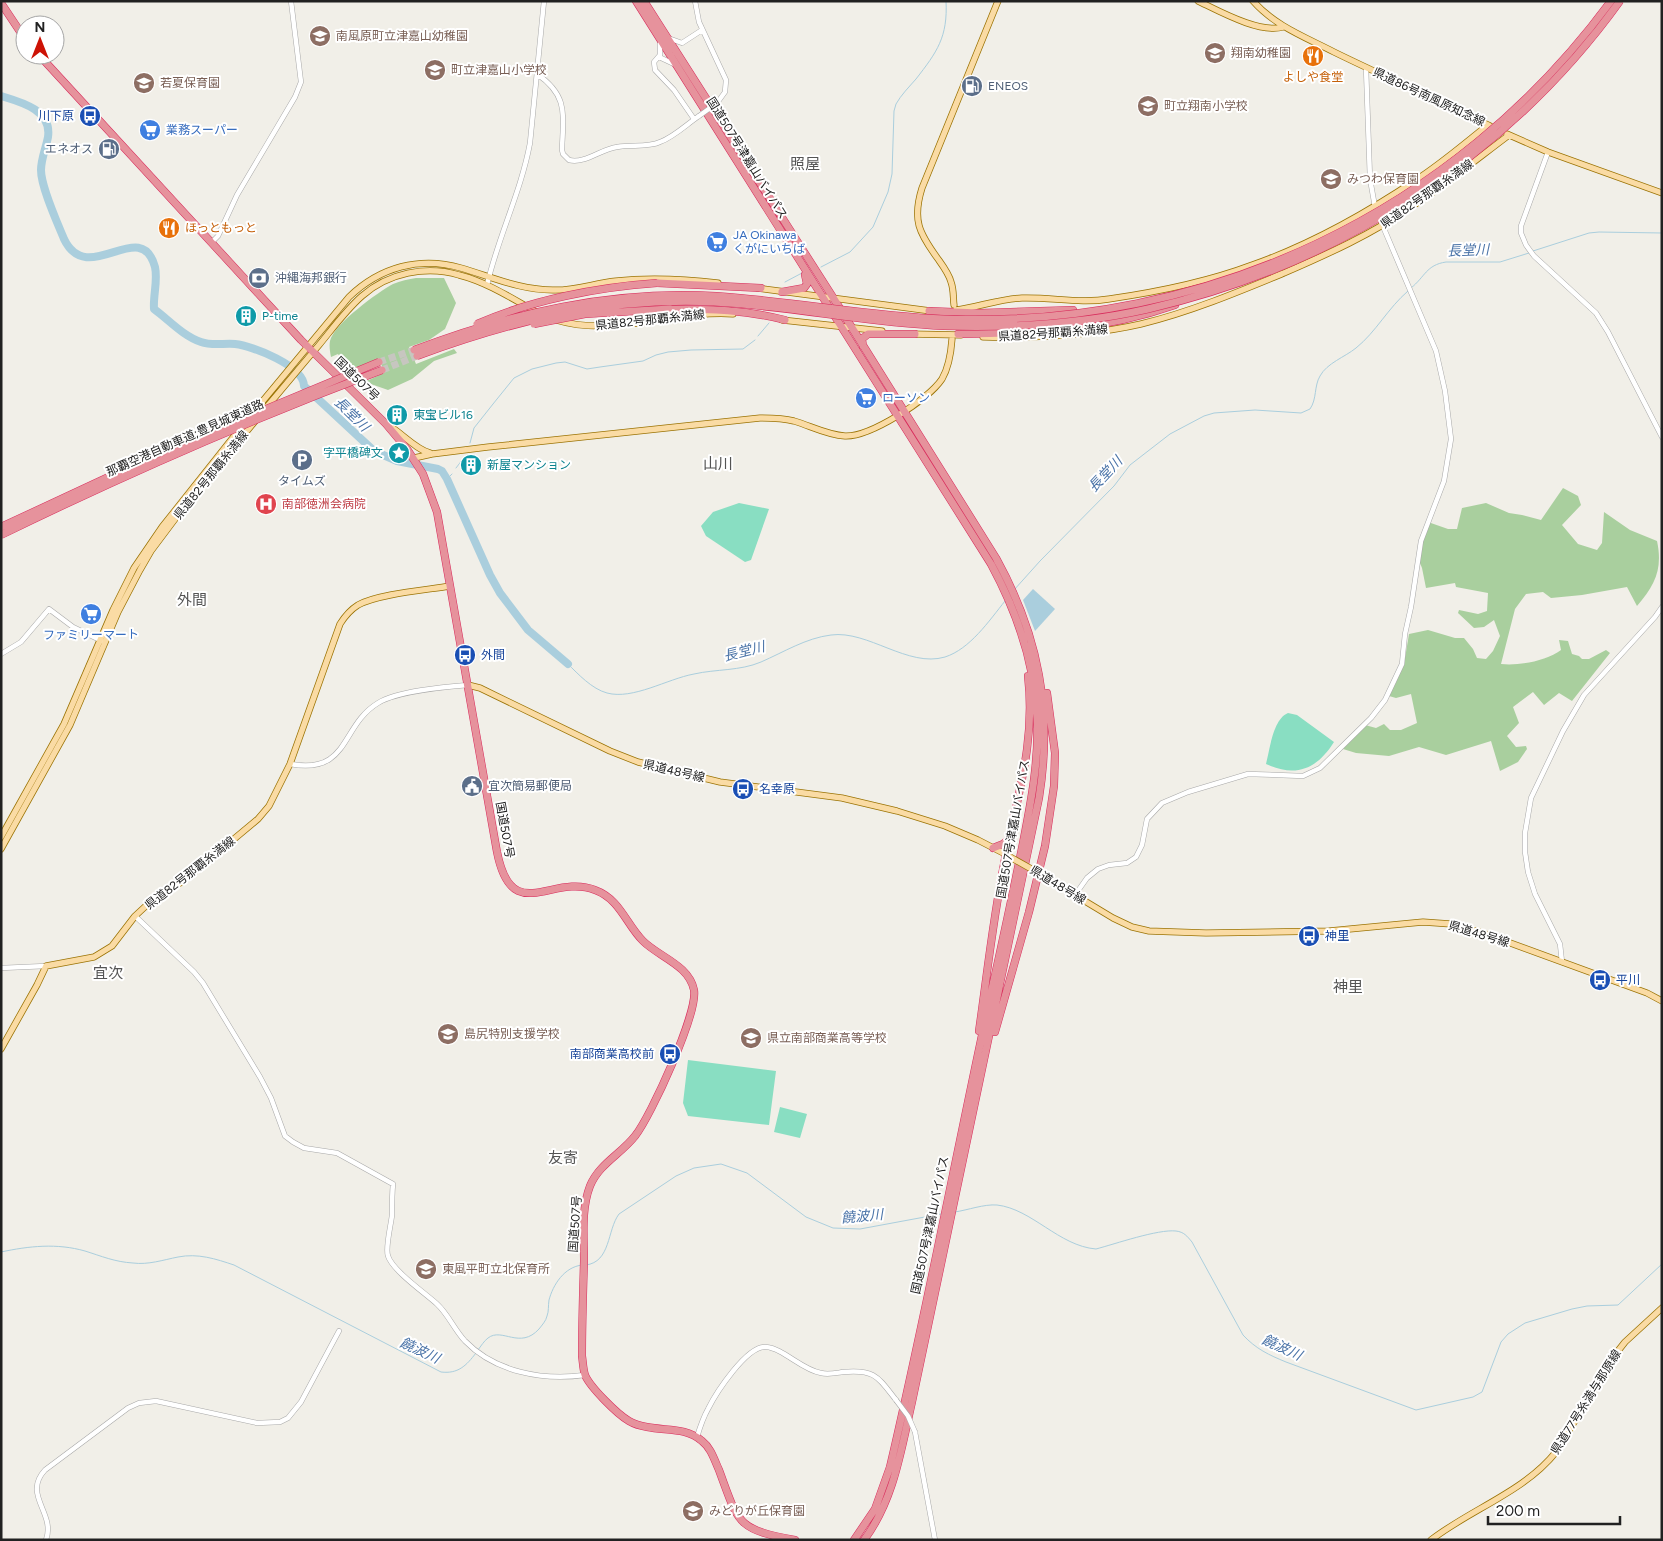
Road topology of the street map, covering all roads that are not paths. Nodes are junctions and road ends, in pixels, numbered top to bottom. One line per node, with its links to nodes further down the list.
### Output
1 (291, 1): 29 (street)
2 (544, 1): 21 (street)
3 (636, 1): 15 (highway, 国道507号津嘉山バイパス)
4 (644, 1): 15 (highway, 国道507号津嘉山バイパス)
5 (695, 1): 14 (street)
6 (998, 1): 38 (main road)
7 (1198, 1): 13 (main road, 県道86号南風原知念線)
8 (1253, 1): 13 (main road)
9 (1611, 1): 35 (highway, bridge)
10 (1620, 1): 35 (highway, bridge)
11 (1, 3): 12 (highway)
12 (15, 24)
13 (1283, 26): 20 (main road, 県道86号南風原知念線)
14 (702, 30): 16 (street); 22 (street, bridge)
15 (663, 38): 16 (street); 17 (street); 18 (highway, 国道507号津嘉山バイパス)
16 (682, 42): 18 (street)
17 (659, 57): 18 (street); 22 (street)
18 (679, 63): 30 (highway, 国道507号津嘉山バイパス); 37 (highway, 国道507号津嘉山バイパス)
19 (48, 65): 29 (highway, 国道507号)
20 (1366, 68): 23 (main road, 県道86号南風原知念線); 27 (street)
21 (537, 74): 22 (street); 31 (street)
22 (694, 119)
23 (1488, 125): 24 (main road, 県道86号南風原知念線); 27 (main road, 県道82号那覇糸満線)
24 (1508, 135): 25 (main road, 県道86号南風原知念線); 28 (main road, 県道82号那覇糸満線)
25 (1548, 152): 26 (main road, 県道86号南風原知念線); 54 (street)
26 (1662, 193)
27 (1375, 206): 28 (street); 39 (main road, 県道82号那覇糸満線)
28 (1383, 225): 44 (main road, 県道82号那覇糸満線); 74 (street)
29 (212, 242): 47 (highway, 国道507号)
30 (801, 264): 34 (highway); 36 (highway, 国道507号津嘉山バイパス)
31 (489, 277): 32 (street); 33 (main road, 県道82号那覇糸満線); 47 (main road, 県道82号那覇糸満線)
32 (487, 285): 40 (main road, 県道82号那覇糸満線); 47 (main road, 県道82号那覇糸満線)
33 (761, 288): 34 (main road, 県道82号那覇糸満線); 45 (highway, bridge)
34 (782, 292): 36 (main road, 県道82号那覇糸満線)
35 (1191, 295): 39 (highway, bridge); 44 (highway, bridge); 45 (highway, bridge)
36 (823, 298): 37 (main road, 県道82号那覇糸満線); 41 (highway, 国道507号津嘉山バイパス)
37 (834, 299): 39 (main road, 県道82号那覇糸満線); 42 (highway, 国道507号津嘉山バイパス)
38 (954, 306)
39 (929, 311)
40 (785, 320): 41 (main road, 県道82号那覇糸満線); 45 (highway, bridge)
41 (842, 327): 42 (main road, 県道82号那覇糸満線); 52 (highway, 国道507号津嘉山バイパス)
42 (851, 328): 43 (main road, 県道82号那覇糸満線); 46 (highway, 国道507号津嘉山バイパス)
43 (915, 334): 44 (main road, 県道82号那覇糸満線); 46 (highway)
44 (955, 337): 52 (main road)
45 (444, 342): 48 (highway, bridge)
46 (864, 348): 52 (highway, 国道507号津嘉山バイパス)
47 (311, 350): 50 (main road, 県道82号那覇糸満線); 53 (highway, 国道507号)
48 (415, 353)
49 (379, 362): 57 (highway, 那覇空港自動車道;豊見城東道路, bridge)
50 (299, 364): 62 (main road, 県道82号那覇糸満線); 62 (main road, 県道82号那覇糸満線)
51 (382, 370): 58 (highway, 那覇空港自動車道;豊見城東道路, bridge)
52 (900, 413): 55 (main road); 59 (highway, 国道507号津嘉山バイパス)
53 (386, 424): 55 (main road); 56 (highway, 国道507号)
54 (1662, 437)
55 (432, 454): 56 (main road)
56 (414, 459): 60 (highway, 国道507号)
57 (1, 527)
58 (1, 535)
59 (983, 544): 63 (highway, 国道507号津嘉山バイパス); 65 (highway, 国道507号津嘉山バイパス)
60 (450, 586): 66 (highway, 国道507号); 67 (main road, 県道82号那覇糸満線)
61 (1662, 607): 76 (street)
62 (103, 642): 64 (street); 68 (main road, 県道82号那覇糸満線); 71 (main road, 県道82号那覇糸満線)
63 (1024, 647): 69 (highway); 81 (highway, 国道507号津嘉山バイパス)
64 (1, 654)
65 (1037, 661): 73 (highway); 81 (highway, 国道507号津嘉山バイパス)
66 (468, 685): 67 (street); 70 (main road, 県道48号線); 85 (highway, 国道507号)
67 (290, 764): 75 (main road, 県道82号那覇糸満線)
68 (1, 837)
69 (1009, 839): 70 (highway); 72 (highway)
70 (993, 848): 72 (main road, 県道48号線)
71 (1, 849)
72 (1008, 856): 73 (main road, 県道48号線, bridge); 81 (highway)
73 (1037, 872): 74 (main road, 県道48号線); 81 (highway)
74 (1075, 895): 76 (main road, 県道48号線)
75 (136, 916): 77 (main road, 県道82号那覇糸満線); 85 (street)
76 (1562, 962): 79 (main road, 県道48号線)
77 (46, 966): 78 (street); 80 (main road)
78 (1, 968)
79 (1662, 1001)
80 (1, 1049)
81 (973, 1094): 82 (highway, 国道507号津嘉山バイパス)
82 (946, 1221): 89 (highway, 国道507号津嘉山バイパス); 90 (highway, 国道507号津嘉山バイパス)
83 (1662, 1308): 92 (main road, 県道77号糸満与那原線)
84 (339, 1331): 87 (street)
85 (585, 1374): 86 (highway)
86 (697, 1437): 88 (highway); 91 (street, bridge)
87 (46, 1540)
88 (795, 1540)
89 (854, 1540)
90 (864, 1540)
91 (935, 1540)
92 (1431, 1540)

